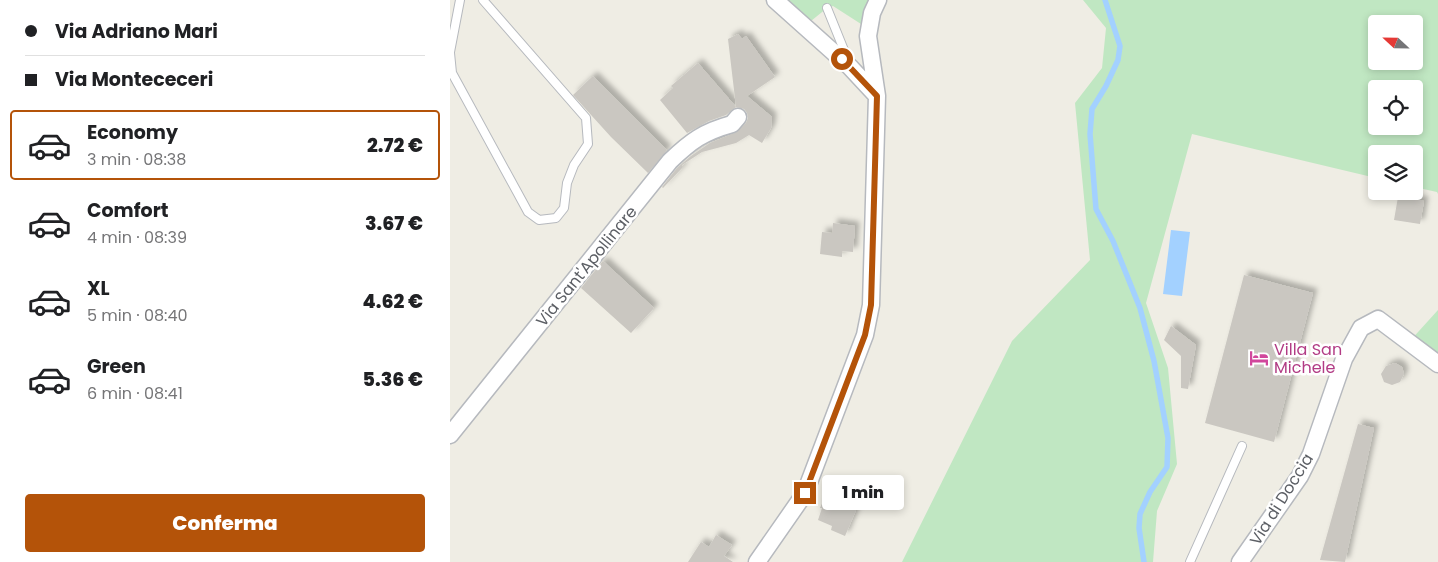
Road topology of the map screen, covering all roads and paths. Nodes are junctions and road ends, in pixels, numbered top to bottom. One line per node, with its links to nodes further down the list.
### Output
1 (460, 0): 6 (lane)
2 (483, 0): 6 (lane)
3 (774, 0): 7 (street)
4 (878, 0): 8 (street)
5 (827, 8): 7 (lane)
6 (450, 53)
7 (850, 67): 8 (street)
8 (877, 96): 13 (street)
9 (738, 117): 11 (street, Via Sant'Apollinare)
10 (1438, 364): 15 (street, Via di Doccia)
11 (450, 435)
12 (1242, 446): 14 (lane)
13 (757, 562)
14 (1190, 562)
15 (1240, 562)

